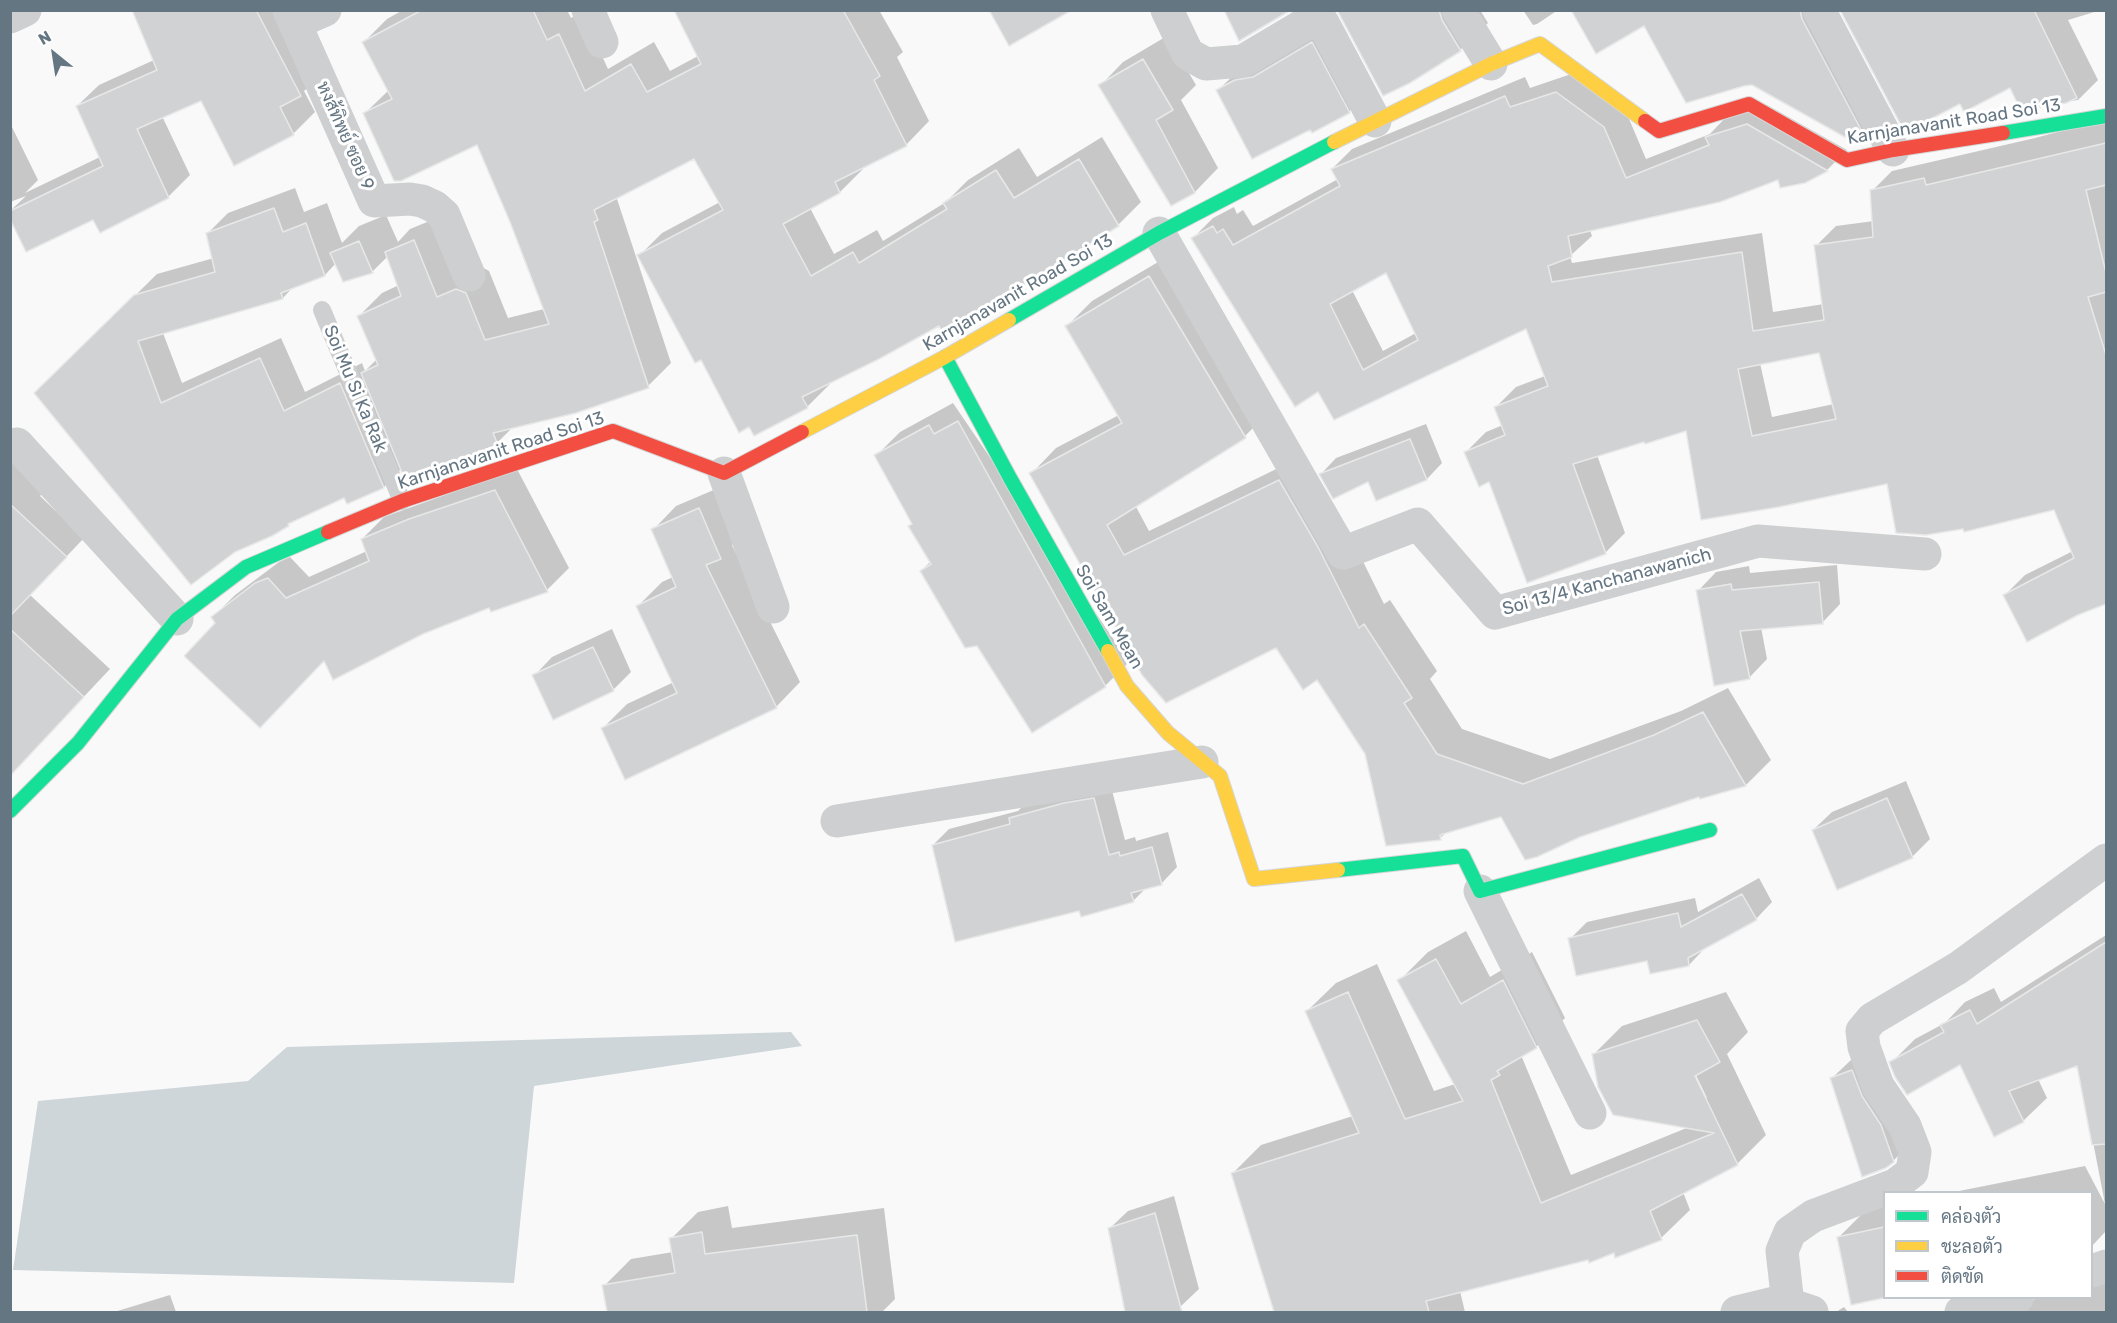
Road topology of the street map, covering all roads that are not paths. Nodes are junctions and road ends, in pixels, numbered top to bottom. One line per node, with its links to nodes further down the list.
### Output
1 (25, 10): 7 (street)
2 (325, 10): 8 (street)
3 (588, 10): 9 (street)
4 (1167, 10): 12 (street)
5 (1458, 10): 10 (street)
6 (1819, 10): 13 (street)
7 (10, 17)
8 (292, 17): 15 (street, หงส้ทิพย์ ซอย 9)
9 (602, 42)
10 (1491, 64): 12 (street, Karnjanavanit Road Soi 13); 13 (street, Karnjanavanit Road Soi 13)
11 (2106, 116): 13 (street, Karnjanavanit Road Soi 13)
12 (1375, 122): 14 (street, Karnjanavanit Road Soi 13)
13 (1893, 150)
14 (1159, 233): 17 (street, Karnjanavanit Road Soi 13); 21 (street, Soi 13/4 Kanchanawanich)
15 (469, 275)
16 (322, 310): 20 (lane, Soi Mu Si Ka Rak)
17 (945, 357): 19 (street, Karnjanavanit Road Soi 13); 24 (street, Soi Sam Mean)
18 (17, 444): 23 (street)
19 (724, 473): 20 (street, Karnjanavanit Road Soi 13); 22 (street)
20 (402, 501): 23 (street, Karnjanavanit Road Soi 13)
21 (1925, 554)
22 (773, 607)
23 (177, 619): 25 (street, Karnjanavanit Road Soi 13)
24 (1203, 762): 26 (street); 29 (street, Soi Sam Mean)
25 (10, 810)
26 (837, 822)
27 (1710, 830): 29 (street)
28 (2106, 861): 32 (street)
29 (1480, 891): 30 (street)
30 (1590, 1113)
31 (2007, 1304): 34 (street)
32 (1800, 1308): 33 (street)
33 (1737, 1312)
34 (1961, 1312)

